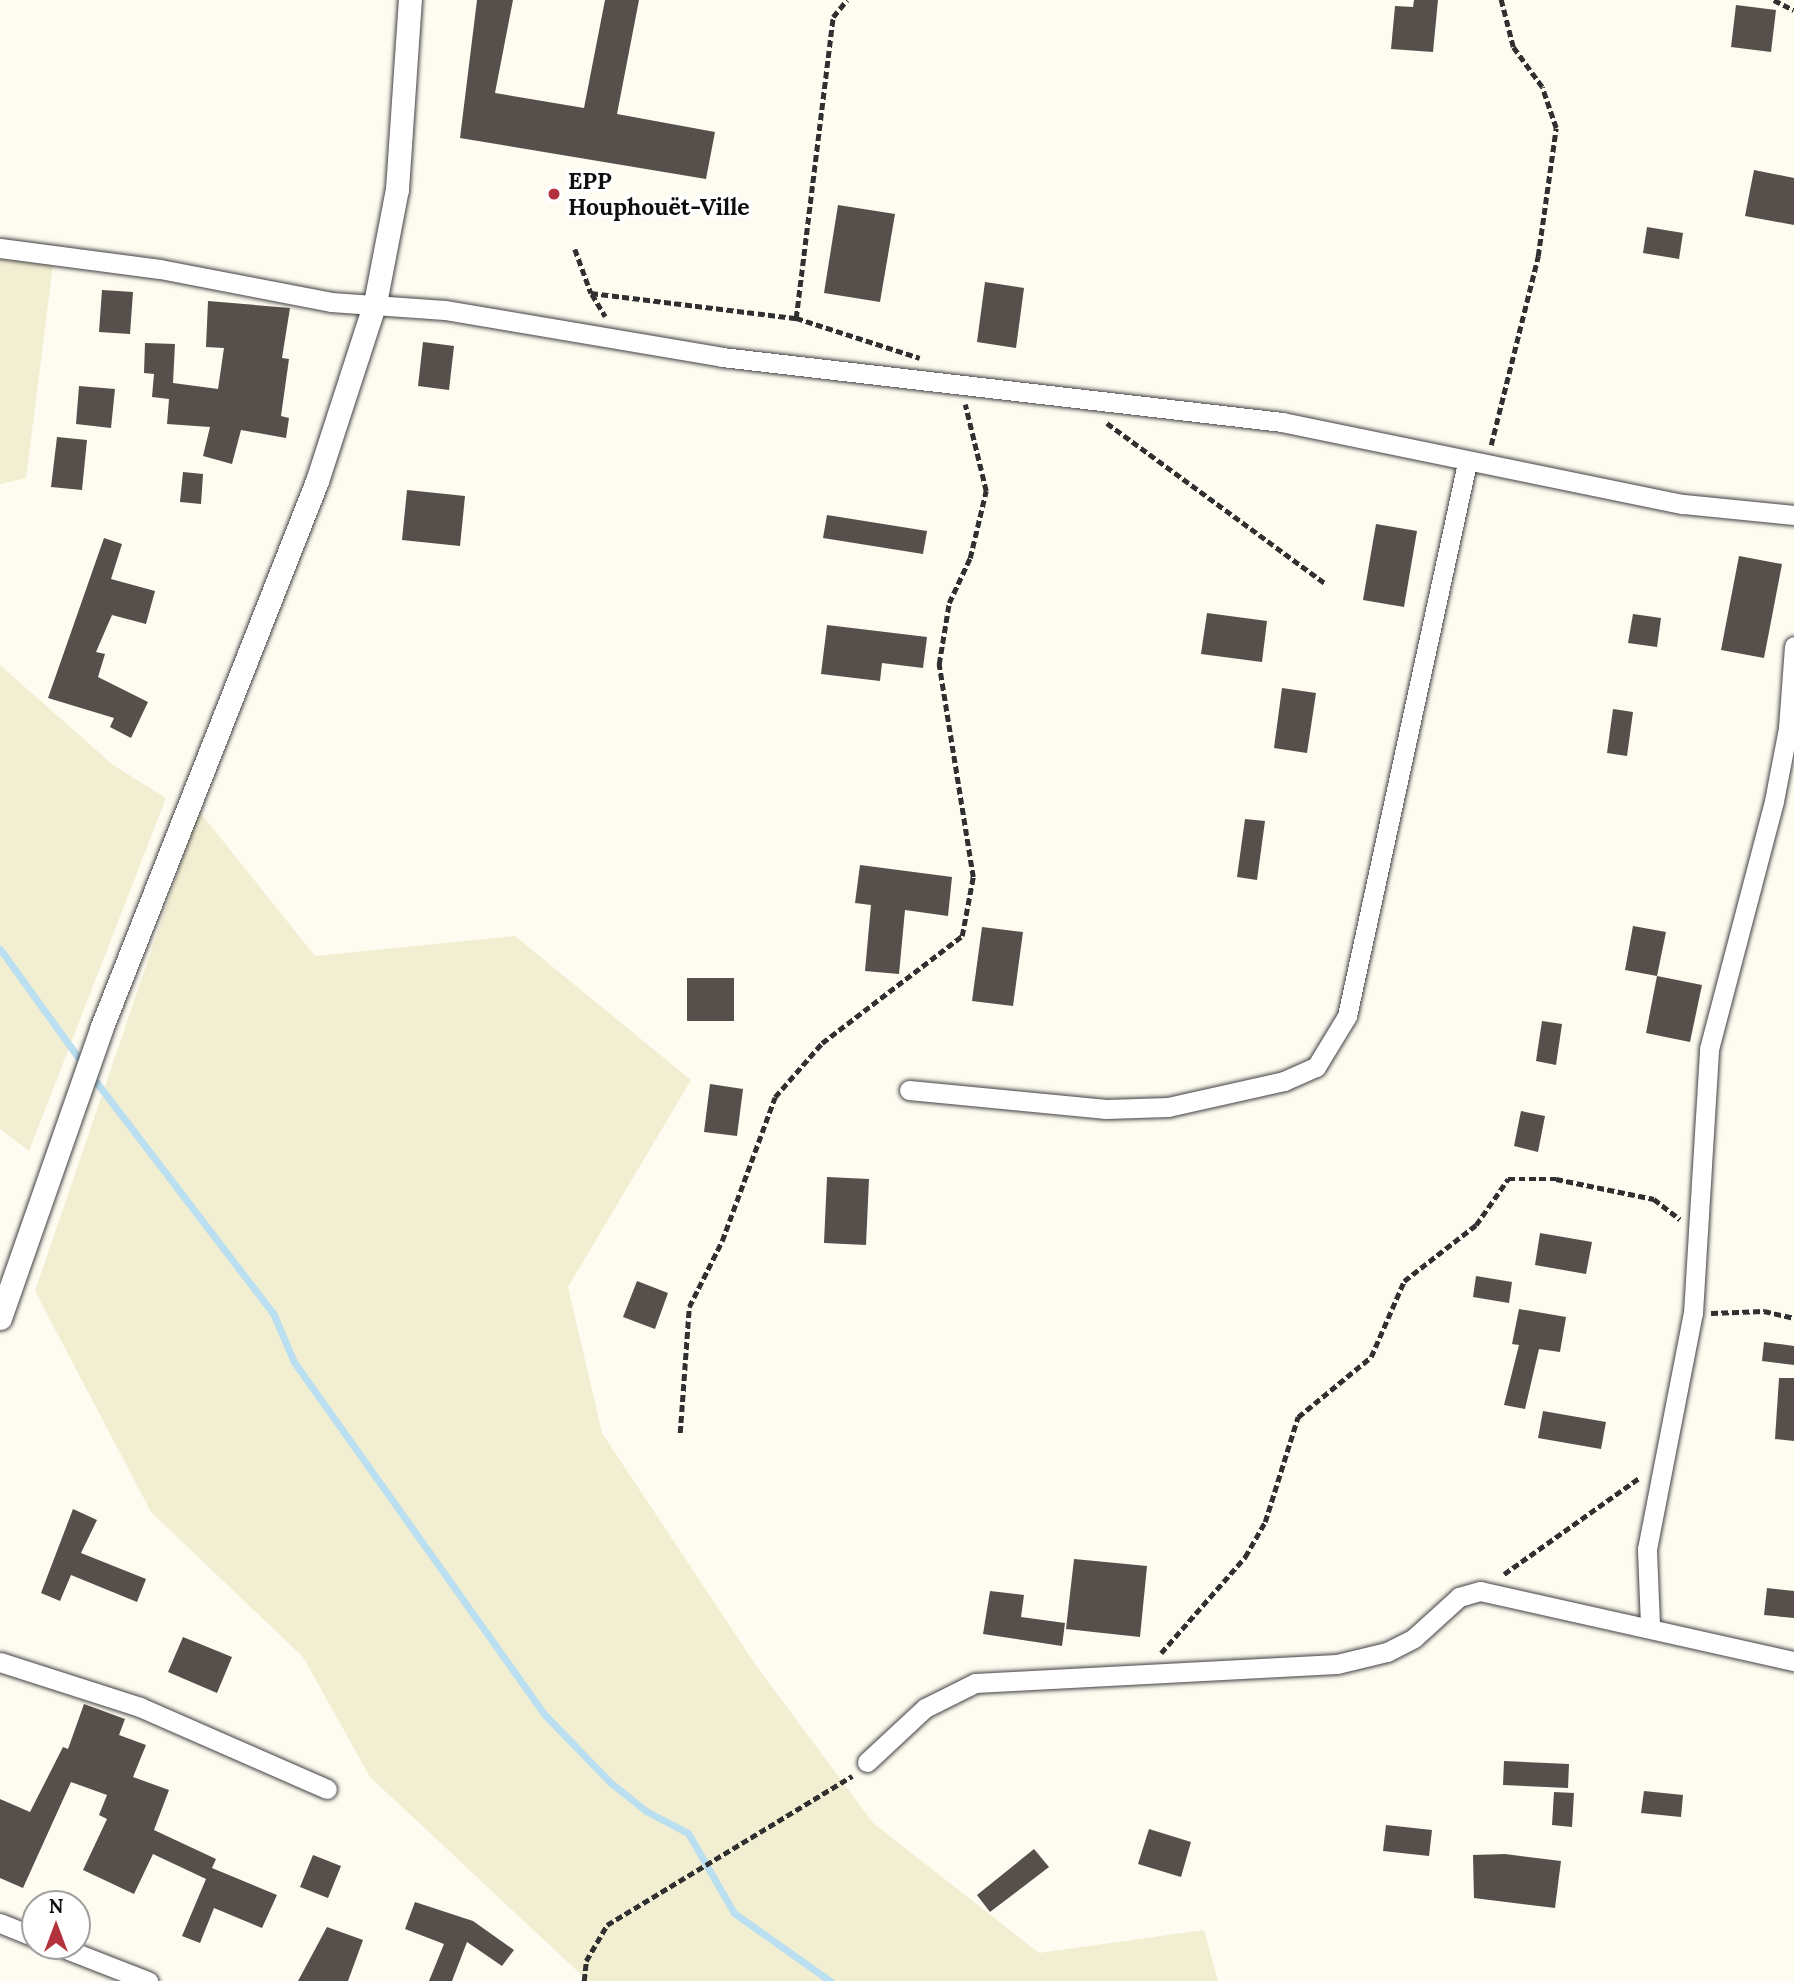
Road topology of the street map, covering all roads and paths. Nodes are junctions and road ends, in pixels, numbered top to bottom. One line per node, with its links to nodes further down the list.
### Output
1 (410, 0): 8 (street)
2 (847, 0): 9 (path)
3 (1501, 0): 12 (path)
4 (1774, 0): 5 (path)
5 (1794, 10)
6 (0, 248): 8 (street)
7 (575, 249): 9 (path)
8 (375, 303): 10 (street); 19 (street)
9 (796, 318): 10 (path)
10 (960, 384): 12 (street); 21 (path)
11 (1093, 416): 14 (path)
12 (1476, 464): 13 (street); 16 (street)
13 (1794, 515)
14 (1326, 583)
15 (1794, 646): 17 (street)
16 (909, 1090)
17 (1697, 1231): 18 (street); 27 (path)
18 (1693, 1313): 20 (path); 22 (street)
19 (0, 1318)
20 (1794, 1318)
21 (680, 1433)
22 (1664, 1460): 23 (path); 24 (street)
23 (1480, 1591): 24 (street); 27 (street)
24 (1650, 1625): 26 (street)
25 (0, 1661): 29 (street)
26 (1794, 1661)
27 (1144, 1672): 28 (street)
28 (867, 1762): 34 (path)
29 (327, 1790)
30 (0, 1923): 31 (street)
31 (21, 1931)
32 (91, 1959): 33 (street)
33 (148, 1981)
34 (584, 1981)

